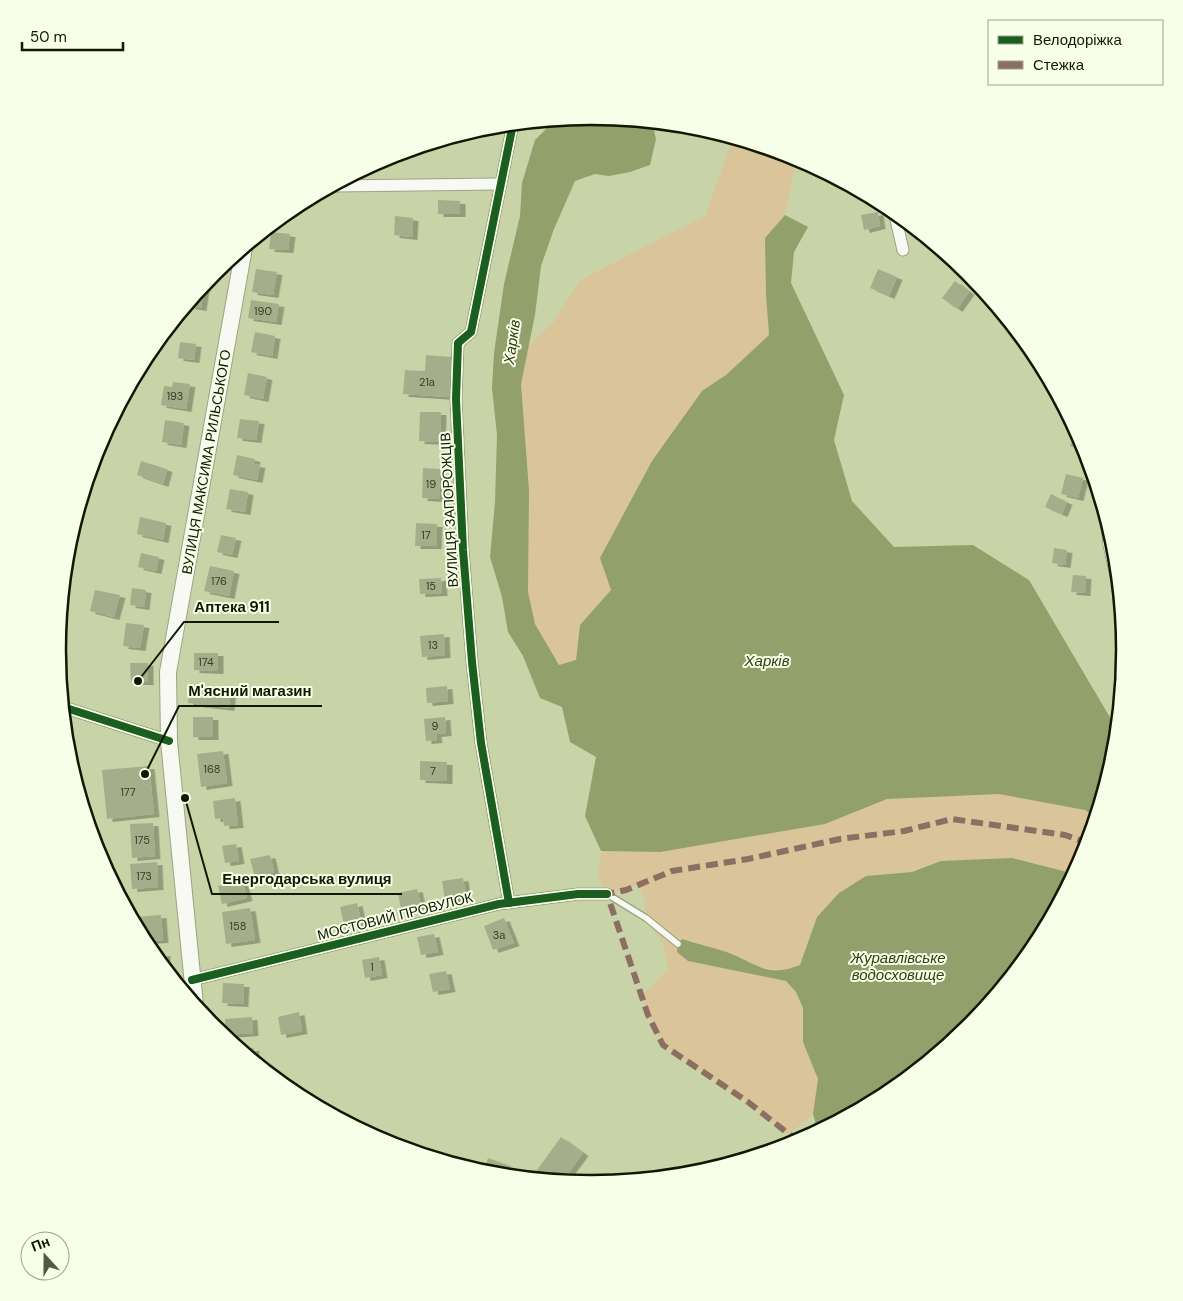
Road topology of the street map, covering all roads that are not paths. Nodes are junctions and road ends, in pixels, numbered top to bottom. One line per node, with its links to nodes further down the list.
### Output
1 (511, 132): 2 (street, ВУЛИЦЯ ЗАПОРОЖЦІВ)
2 (499, 184): 3 (street); 10 (street, ВУЛИЦЯ ЗАПОРОЖЦІВ)
3 (347, 186)
4 (897, 224): 5 (street)
5 (903, 250)
6 (242, 259): 8 (main road, ВУЛИЦЯ МАКСИМА РИЛЬСЬКОГО)
7 (70, 709): 8 (street)
8 (168, 741): 12 (main road, ВУЛИЦЯ МАКСИМА РИЛЬСЬКОГО)
9 (607, 894): 10 (street, МОСТОВИЙ ПРОВУЛОК); 11 (lane)
10 (509, 903): 12 (street, МОСТОВИЙ ПРОВУЛОК)
11 (678, 944)
12 (192, 980): 13 (main road, ВУЛИЦЯ МАКСИМА РИЛЬСЬКОГО)
13 (194, 993)

